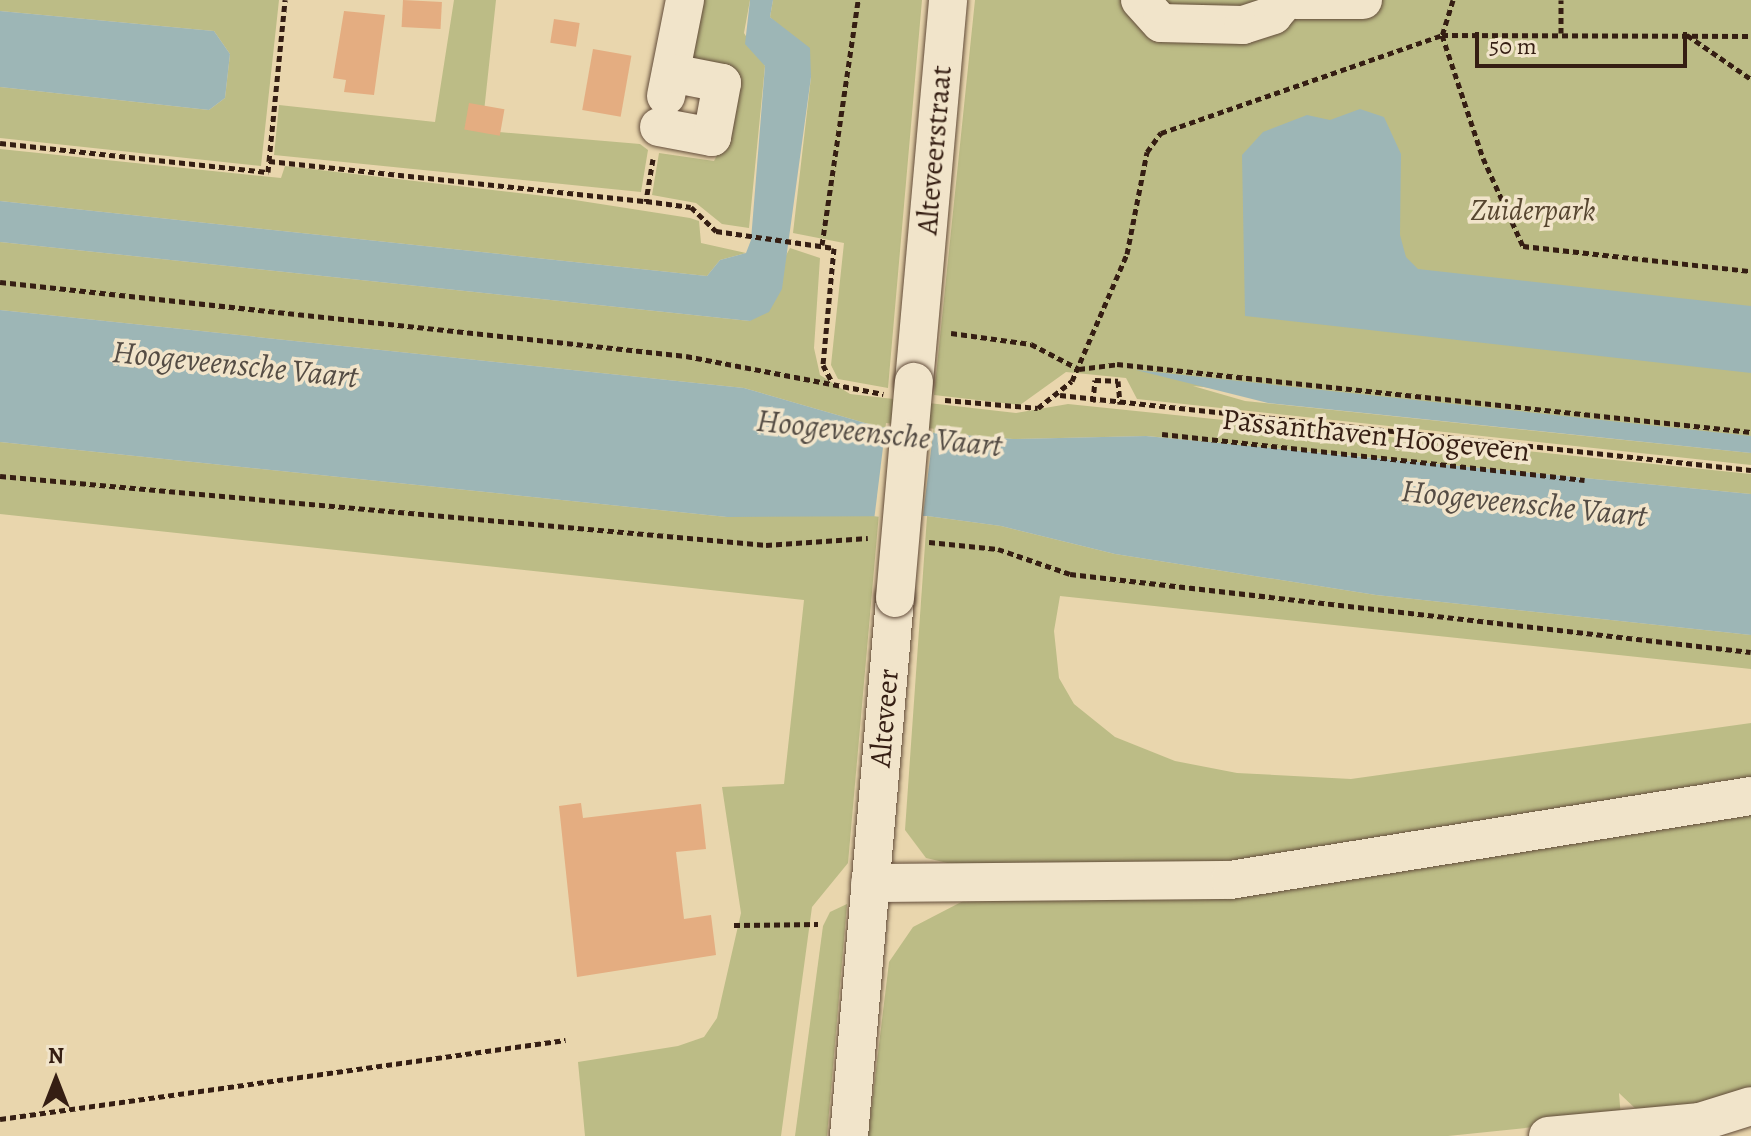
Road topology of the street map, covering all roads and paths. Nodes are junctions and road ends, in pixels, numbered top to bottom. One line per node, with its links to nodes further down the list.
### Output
1 (285, 0): 19 (path)
2 (685, 0): 15 (street)
3 (858, 0): 21 (path)
4 (948, 0): 24 (street, Alteveerstraat)
5 (1140, 0): 6 (street)
6 (1286, 0)
7 (1296, 0): 8 (street)
8 (1363, 0)
9 (1453, 0): 12 (path)
10 (1561, 0): 11 (path)
11 (1561, 33): 12 (path); 13 (path)
12 (1442, 35): 22 (path); 25 (path)
13 (1686, 35): 14 (path); 16 (path)
14 (1751, 36)
15 (671, 73): 17 (street); 17 (street)
16 (1751, 79)
17 (657, 139): 20 (path)
18 (0, 143): 19 (path)
19 (269, 161): 20 (path)
20 (646, 201): 21 (path)
21 (822, 245): 23 (path)
22 (1751, 271)
23 (0, 282)
24 (919, 315): 25 (path); 33 (street, Alteveer, bridge)
25 (1079, 369): 26 (path); 28 (path)
26 (1093, 402): 27 (path); 27 (path)
27 (1120, 404): 30 (path)
28 (1751, 432)
29 (1162, 434): 31 (path, Passanthaven Hoogeveen)
30 (1751, 470)
31 (1585, 480)
32 (1750, 796): 33 (street)
33 (870, 883): 39 (street, Alteveer)
34 (818, 924): 35 (path)
35 (734, 925)
36 (566, 1040): 38 (path)
37 (1751, 1106): 40 (street)
38 (0, 1119)
39 (849, 1136)
40 (1548, 1136)

